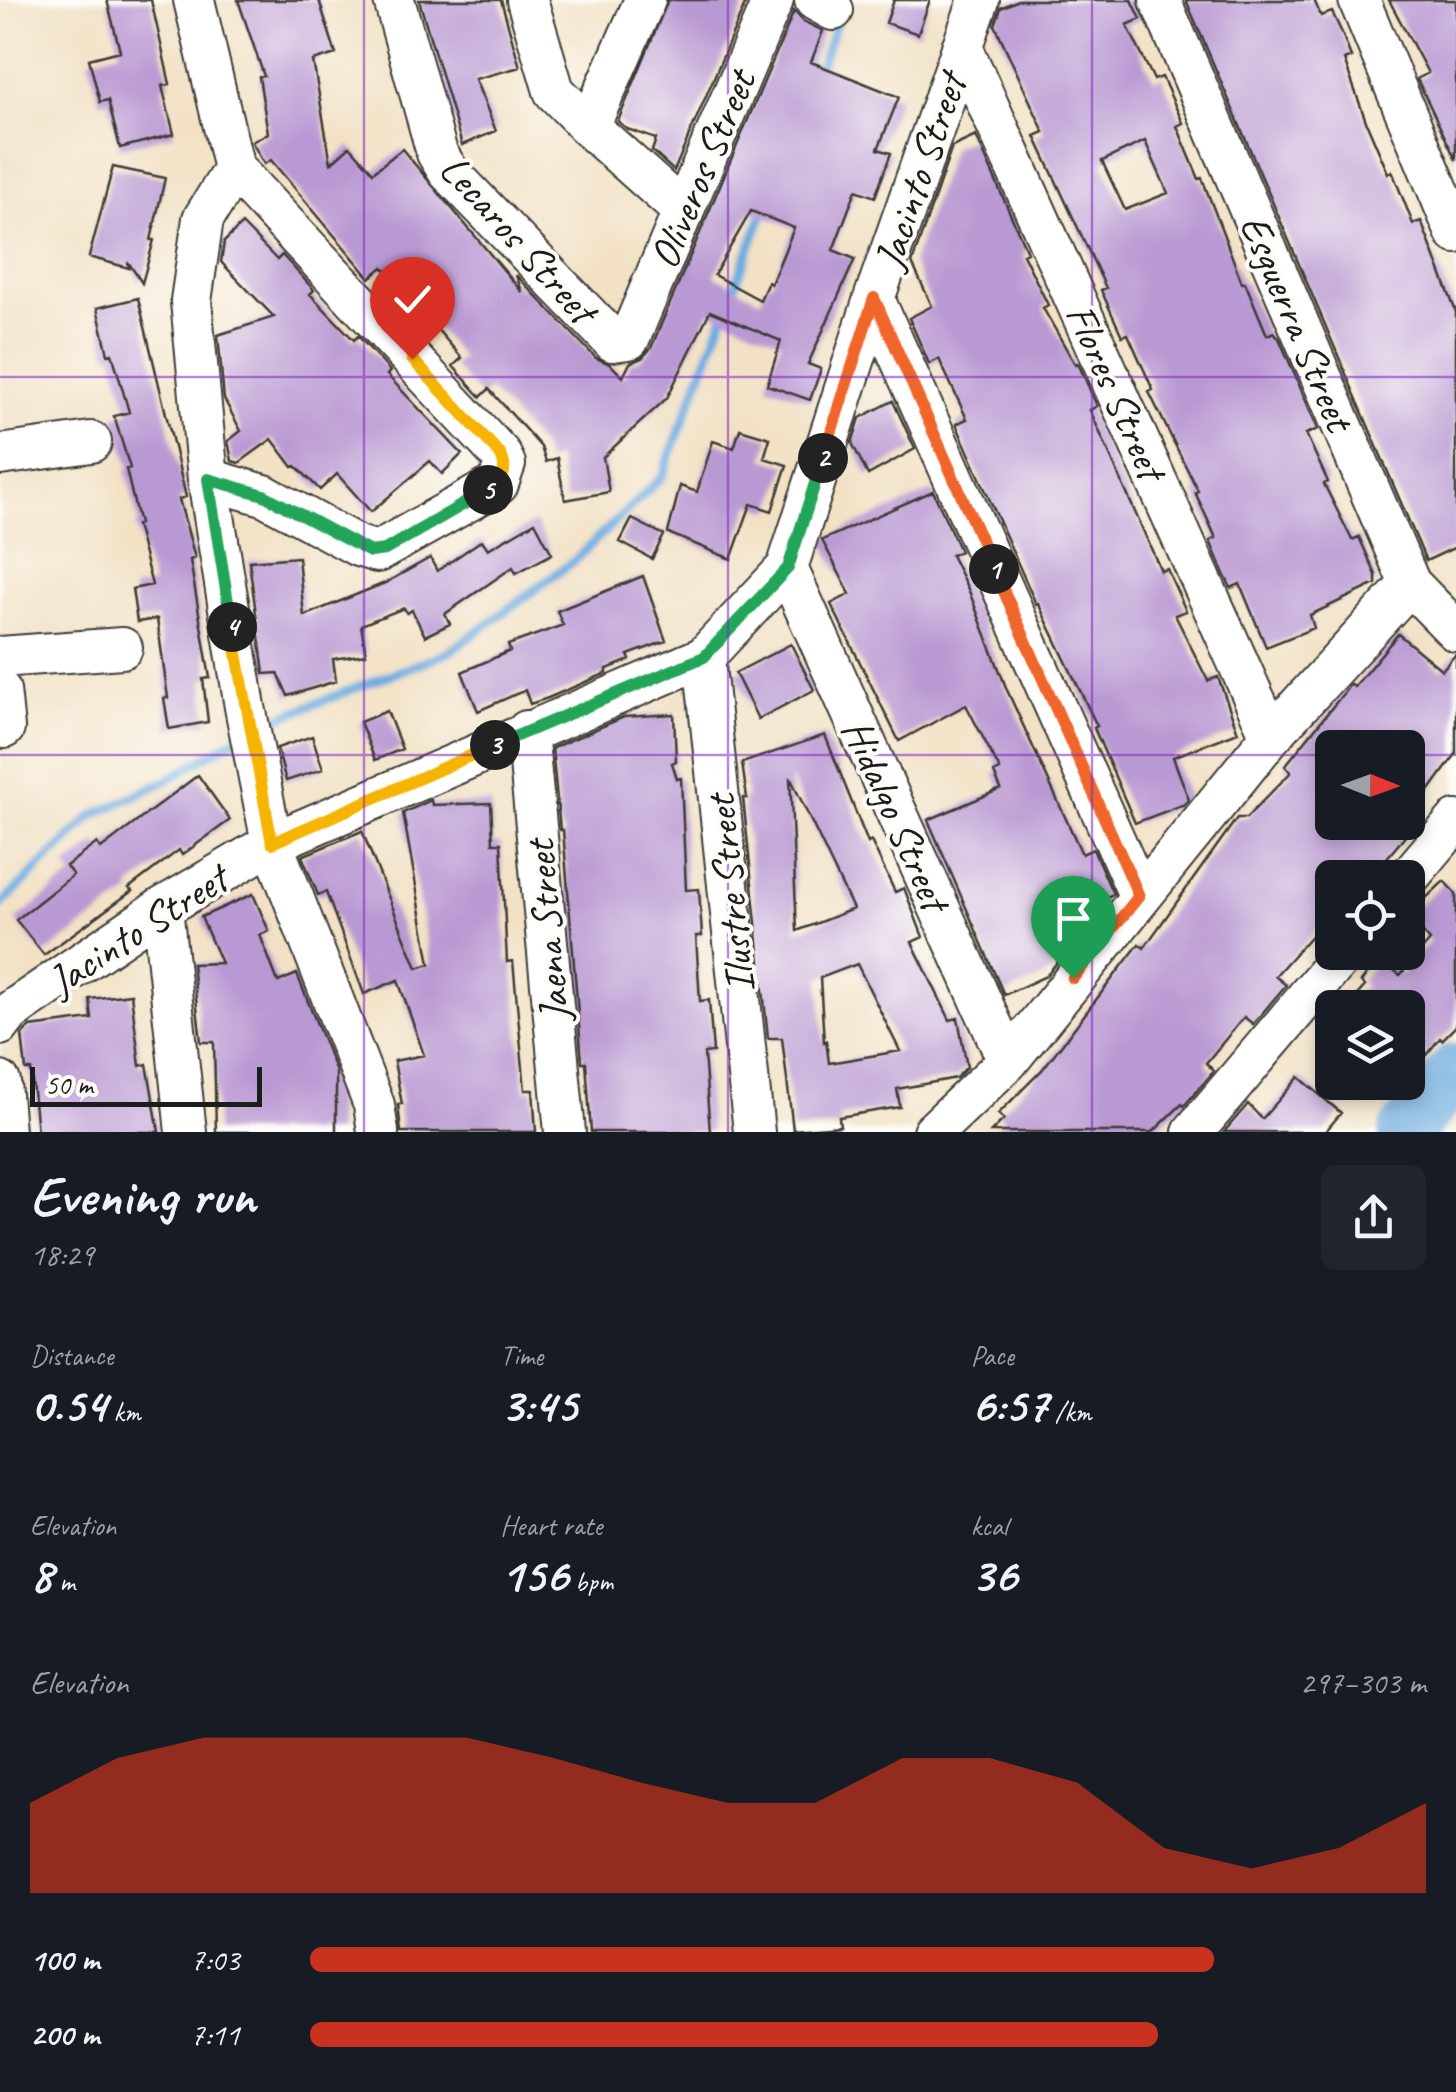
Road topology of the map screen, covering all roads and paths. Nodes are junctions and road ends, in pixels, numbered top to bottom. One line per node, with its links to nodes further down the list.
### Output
1 (194, 0): 11 (street)
2 (394, 0): 15 (street, Lecaros Street)
3 (527, 0): 10 (street)
4 (645, 0): 10 (street)
5 (773, 0): 12 (street, Oliveros Street)
6 (979, 0): 9 (street, Jacinto Street)
7 (1160, 0): 20 (street, Esguerra Street)
8 (1359, 0): 13 (street)
9 (962, 47): 14 (street, Jacinto Street); 26 (street, Flores Street)
10 (589, 126): 12 (street)
11 (234, 169): 18 (street); 18 (street)
12 (684, 211): 15 (street, Oliveros Street)
13 (1456, 233)
14 (874, 298): 19 (street, Jacinto Street); 30 (street)
15 (630, 339)
16 (91, 442): 17 (street)
17 (0, 455)
18 (208, 479): 28 (street)
19 (788, 568): 24 (street, Jacinto Street); 34 (street, Hidalgo Street)
20 (1410, 584): 21 (street, Esguerra Street); 26 (street)
21 (1456, 631)
22 (122, 648): 23 (street)
23 (0, 657)
24 (704, 657): 25 (street, Jacinto Street); 40 (street, Ilustre Street)
25 (527, 731): 28 (street, Jacinto Street); 39 (street, Jaena Street)
26 (1271, 736): 30 (street)
27 (1456, 821): 29 (street)
28 (272, 843): 31 (street, Jacinto Street); 38 (street)
29 (1423, 860)
30 (1139, 896): 34 (street)
31 (162, 908): 33 (street, Jacinto Street); 37 (street)
32 (1330, 970): 42 (street)
33 (5, 1018)
34 (1008, 1061): 41 (street)
35 (0, 1082): 36 (street)
36 (4, 1132)
37 (186, 1132)
38 (378, 1132)
39 (565, 1132)
40 (754, 1132)
41 (934, 1132)
42 (1193, 1132)

